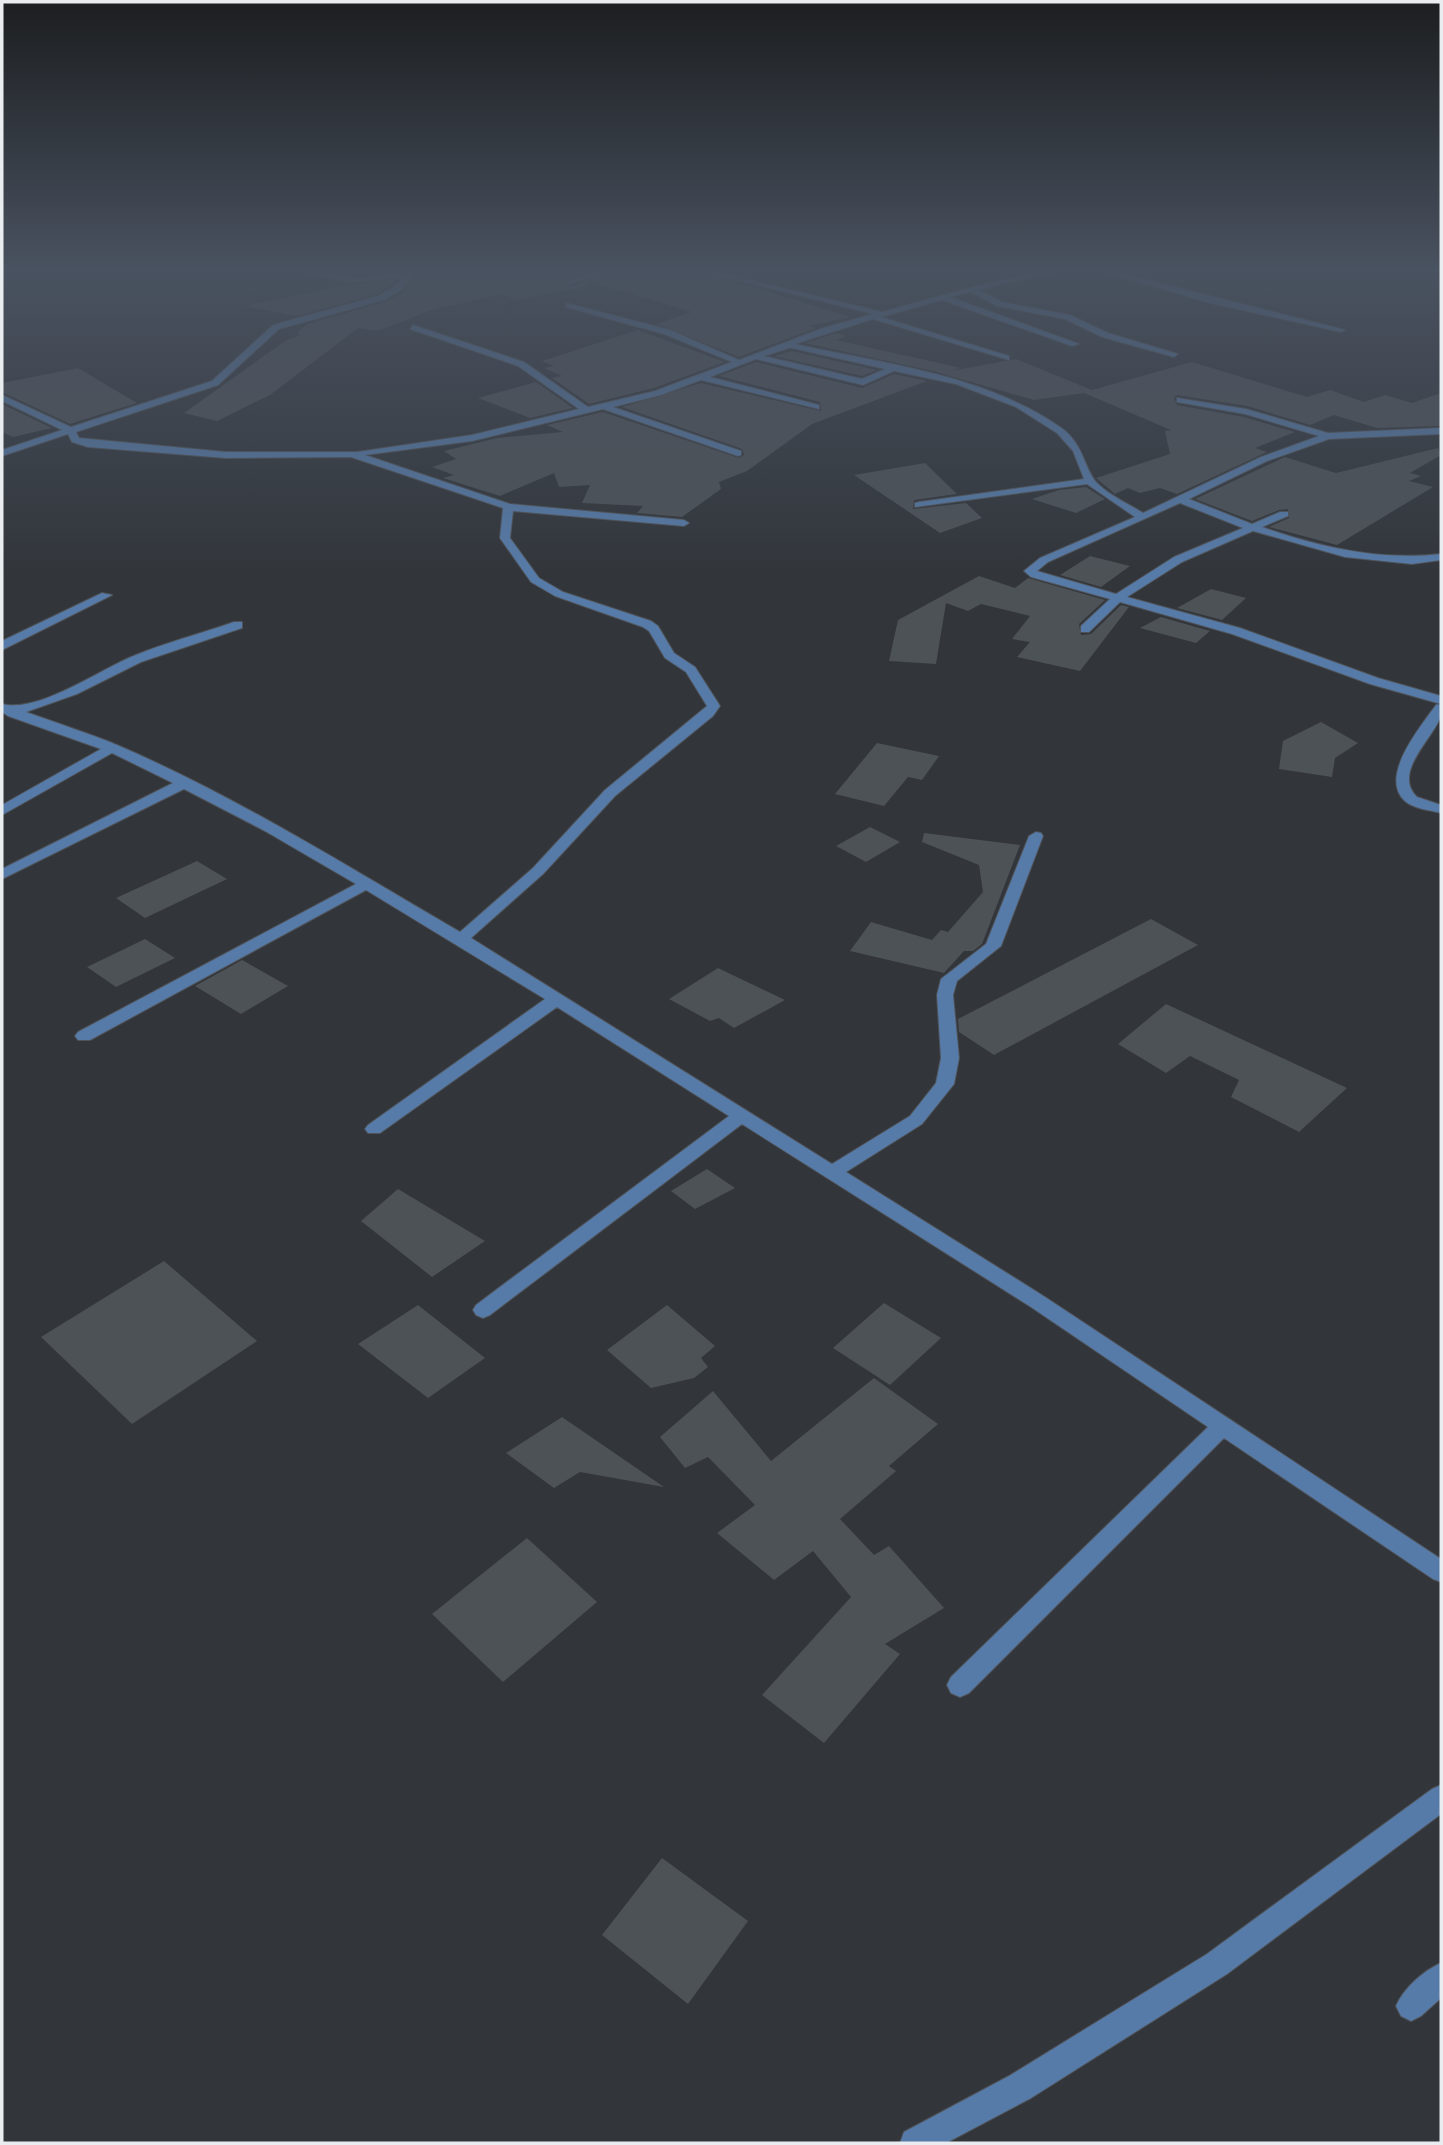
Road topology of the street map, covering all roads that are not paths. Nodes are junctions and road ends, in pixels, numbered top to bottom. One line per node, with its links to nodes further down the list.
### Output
1 (227, 372): 14 (street)
2 (532, 372): 12 (street)
3 (715, 372): 7 (street)
4 (821, 372): 5 (street)
5 (887, 372)
6 (912, 372): 19 (street)
7 (701, 377): 10 (street); 11 (street)
8 (2, 398): 14 (street)
9 (1180, 400): 15 (street)
10 (604, 407): 12 (street); 17 (street)
11 (816, 407)
12 (586, 410): 18 (street)
13 (1441, 430): 15 (street)
14 (72, 432): 16 (street); 18 (street)
15 (1328, 436): 20 (street)
16 (2, 453)
17 (738, 453)
18 (352, 454): 22 (street)
19 (1090, 481): 21 (street); 24 (street)
20 (1182, 500): 24 (street); 26 (street)
21 (919, 505)
22 (508, 507): 25 (street); 43 (street)
23 (1284, 514): 26 (street)
24 (1143, 517): 29 (street)
25 (684, 523)
26 (1253, 527): 27 (street); 29 (street)
27 (1441, 557)
28 (106, 595): 32 (street)
29 (1116, 596): 31 (street); 33 (street)
30 (238, 625): 35 (street)
31 (1085, 629)
32 (2, 646)
33 (1441, 700)
34 (1441, 708): 38 (street)
35 (8, 711): 36 (street)
36 (112, 748): 37 (street); 39 (street)
37 (184, 783): 41 (street); 42 (street)
38 (1441, 809)
39 (2, 811)
40 (1036, 836): 48 (street)
41 (2, 875)
42 (367, 884): 43 (street); 45 (street)
43 (461, 939): 44 (street)
44 (555, 1000): 46 (street); 47 (street)
45 (84, 1036)
46 (741, 1116): 48 (street); 49 (street)
47 (374, 1129)
48 (831, 1173): 50 (street)
49 (482, 1310)
50 (1223, 1426): 51 (street); 52 (street)
51 (1441, 1572)
52 (960, 1685)
53 (1441, 1798): 56 (street)
54 (1441, 1978): 55 (street)
55 (1411, 2006)
56 (915, 2143)

